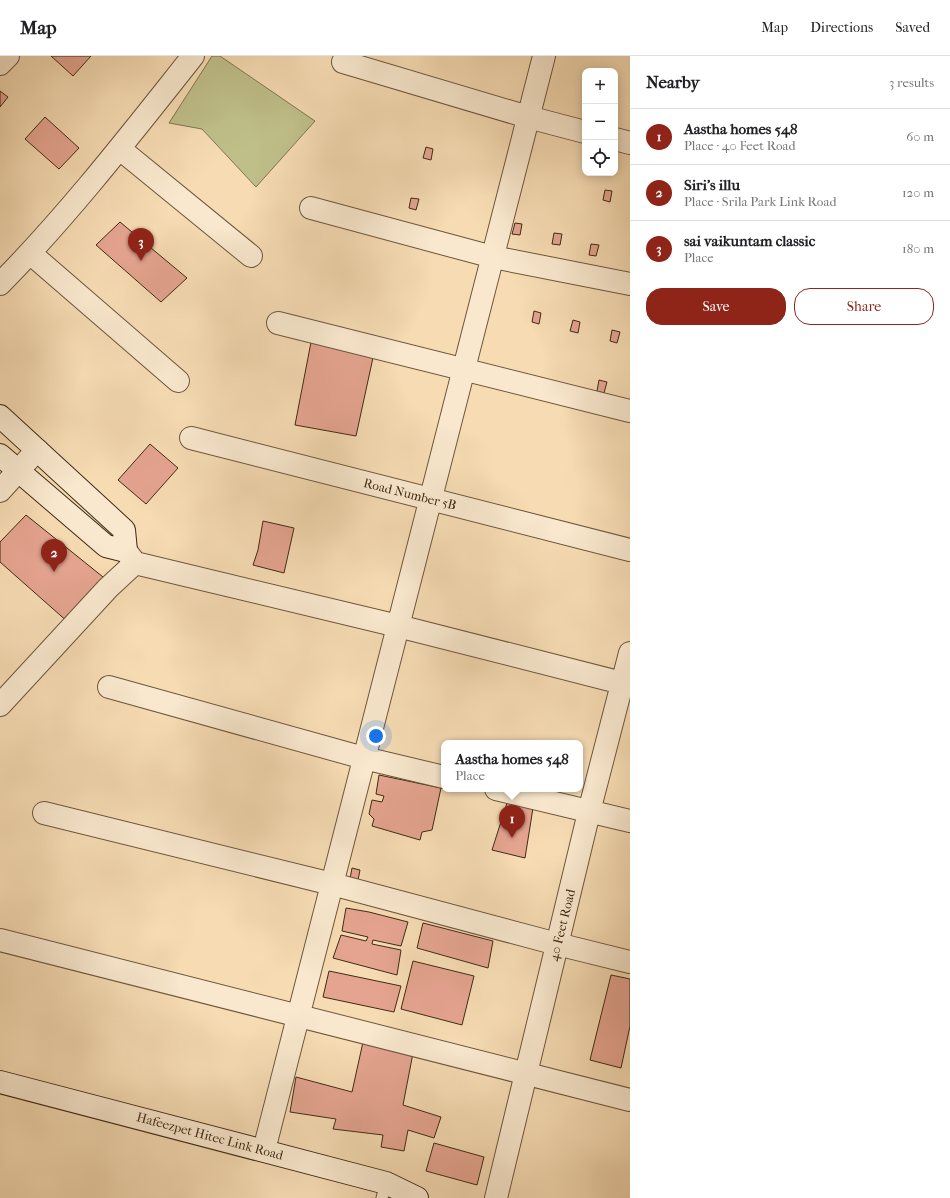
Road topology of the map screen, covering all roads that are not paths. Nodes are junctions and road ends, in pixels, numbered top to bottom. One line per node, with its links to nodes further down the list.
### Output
1 (8, 56): 5 (street)
2 (193, 56): 10 (street)
3 (544, 56): 6 (street)
4 (343, 62): 6 (street)
5 (0, 64)
6 (528, 117): 7 (street); 14 (street)
7 (582, 131)
8 (618, 140): 9 (street)
9 (630, 143)
10 (120, 148): 12 (street); 13 (street)
11 (311, 208): 14 (street)
12 (30, 253): 15 (street); 19 (street)
13 (251, 256)
14 (493, 257): 16 (street); 18 (street)
15 (0, 284)
16 (630, 284)
17 (278, 323): 18 (street)
18 (464, 369): 20 (street); 27 (street)
19 (178, 381)
20 (630, 411)
21 (0, 416): 23 (street)
22 (191, 438): 27 (street, Road Number 5B)
23 (37, 450): 25 (street); 29 (street)
24 (0, 455): 25 (street)
25 (18, 471): 26 (street); 29 (street)
26 (0, 491)
27 (431, 499): 28 (street, Road Number 5B); 30 (street)
28 (630, 550)
29 (131, 557): 30 (street); 34 (street)
30 (398, 626): 32 (street); 35 (street)
31 (630, 653): 32 (street, 40 Feet Road)
32 (626, 684): 38 (street, 40 Feet Road)
33 (109, 688): 35 (street)
34 (0, 705)
35 (364, 758): 36 (street); 41 (street)
36 (441, 776)
37 (509, 792): 38 (street)
38 (590, 811): 40 (street); 43 (street, 40 Feet Road)
39 (44, 812): 41 (street)
40 (630, 821)
41 (332, 884): 43 (street); 45 (street)
42 (0, 940): 45 (street)
43 (557, 944): 44 (street); 46 (street, 40 Feet Road)
44 (630, 962)
45 (298, 1016): 46 (street); 49 (street)
46 (526, 1074): 48 (street); 52 (street, 40 Feet Road)
47 (0, 1082): 49 (street, Hafeezpet Hitec Link Road)
48 (630, 1100)
49 (264, 1150): 50 (street, Hafeezpet Hitec Link Road)
50 (384, 1190): 51 (street, Hafeezpet Hitec Link Road)
51 (417, 1198)
52 (496, 1198)

